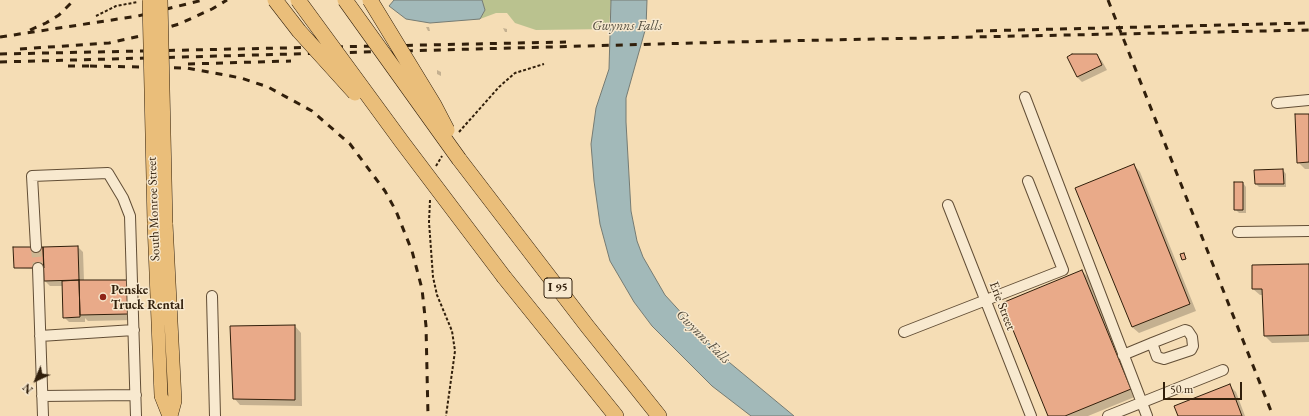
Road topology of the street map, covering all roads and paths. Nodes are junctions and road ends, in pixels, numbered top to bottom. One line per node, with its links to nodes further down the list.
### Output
1 (161, 0): 15 (main road, South Monroe Street, bridge)
2 (275, 0): 11 (highway, bridge)
3 (298, 0): 11 (highway, I 95, bridge)
4 (345, 0): 12 (highway, I 95, bridge)
5 (370, 0): 12 (highway, bridge)
6 (147, 1): 7 (path); 15 (main road, South Monroe Street, bridge)
7 (96, 16)
8 (1025, 97): 26 (street)
9 (1309, 100): 10 (street)
10 (1277, 103)
11 (402, 142): 35 (highway, I 95, bridge)
12 (459, 159): 36 (highway, I 95)
13 (1028, 181): 21 (street)
14 (948, 205): 21 (street, Erie Street)
15 (160, 223): 33 (main road, South Monroe Street)
16 (1309, 231): 17 (street)
17 (1238, 232)
18 (36, 247): 22 (street)
19 (38, 268): 24 (street)
20 (212, 296): 34 (street)
21 (986, 301): 23 (street); 37 (street, Erie Street)
22 (134, 330): 24 (street); 28 (street)
23 (904, 332)
24 (40, 336): 29 (street)
25 (1152, 343): 26 (street)
26 (1123, 355): 30 (street)
27 (1223, 370): 30 (street)
28 (136, 395): 29 (street); 32 (street)
29 (42, 396): 31 (street)
30 (1142, 403): 38 (street); 39 (street)
31 (43, 416)
32 (136, 416)
33 (170, 416)
34 (215, 416)
35 (616, 416)
36 (659, 416)
37 (1031, 416)
38 (1108, 416)
39 (1147, 416)

